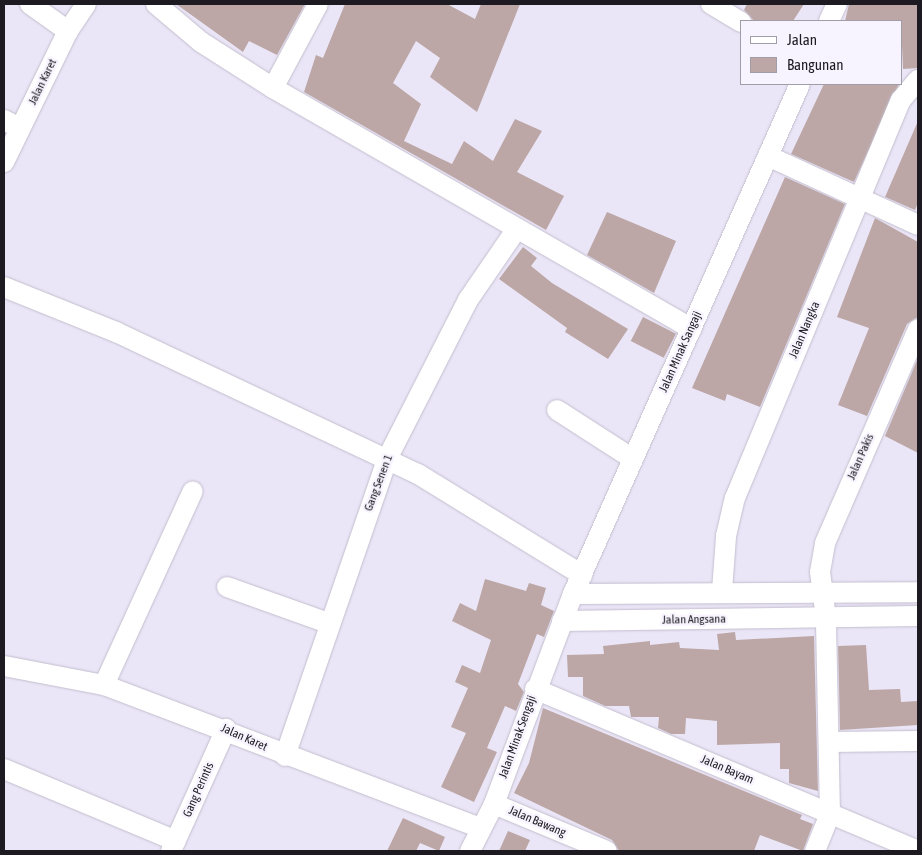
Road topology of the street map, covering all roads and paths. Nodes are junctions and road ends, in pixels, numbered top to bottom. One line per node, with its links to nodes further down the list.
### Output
1 (30, 4): 9 (street)
2 (86, 4): 9 (street, Jalan Karet)
3 (156, 4): 12 (street)
4 (318, 4): 12 (street)
5 (711, 4): 8 (street)
6 (837, 4): 7 (street)
7 (829, 20)
8 (740, 21)
9 (68, 31): 13 (street, Jalan Karet)
10 (918, 80): 16 (street, Jalan Nangka)
11 (800, 85): 14 (street, Jalan Minak Sangaji)
12 (273, 88): 18 (street)
13 (12, 124): 15 (street, Jalan Karet)
14 (768, 156): 16 (street); 20 (street, Jalan Minak Sangaji)
15 (4, 162)
16 (860, 197): 17 (street); 29 (street, Jalan Nangka)
17 (918, 225)
18 (516, 230): 20 (street); 23 (street, Gang Senen 1)
19 (4, 287): 23 (street)
20 (692, 328): 24 (street, Jalan Minak Sangaji)
21 (918, 329): 28 (street, Jalan Pakis)
22 (557, 410): 24 (street)
23 (387, 459): 26 (street); 35 (street, Gang Senen 1)
24 (633, 459): 26 (street, Jalan Minak Sangaji)
25 (193, 491): 37 (street)
26 (582, 575): 31 (street, Jalan Minak Sangaji)
27 (227, 587): 35 (street)
28 (821, 589): 29 (street); 30 (street); 33 (street, Jalan Pakis)
29 (722, 591): 31 (street)
30 (918, 592)
31 (573, 594): 34 (street, Jalan Minak Sangaji)
32 (918, 616): 33 (street, Jalan Angsana)
33 (826, 618): 34 (street, Jalan Angsana); 41 (street)
34 (562, 621): 38 (street, Jalan Minak Sengaji)
35 (328, 623): 42 (street, Gang Senen 1)
36 (4, 666): 37 (street, Jalan Karet)
37 (104, 685): 39 (street, Jalan Karet)
38 (535, 689): 44 (street, Jalan Minak Sengaji); 45 (street, Jalan Bayam)
39 (226, 729): 42 (street, Jalan Karet); 47 (street, Gang Perintis)
40 (918, 741): 41 (street)
41 (829, 742): 45 (street)
42 (285, 756): 46 (street, Jalan Karet)
43 (4, 769): 47 (street)
44 (494, 804): 46 (street, Jalan Minak Sengaji); 49 (street, Jalan Bawang)
45 (830, 814): 50 (street); 51 (street, Jalan Bayam)
46 (480, 828): 48 (street, Jalan Minak Sengaji)
47 (174, 846)
48 (470, 851)
49 (607, 851)
50 (815, 851)
51 (918, 851)

